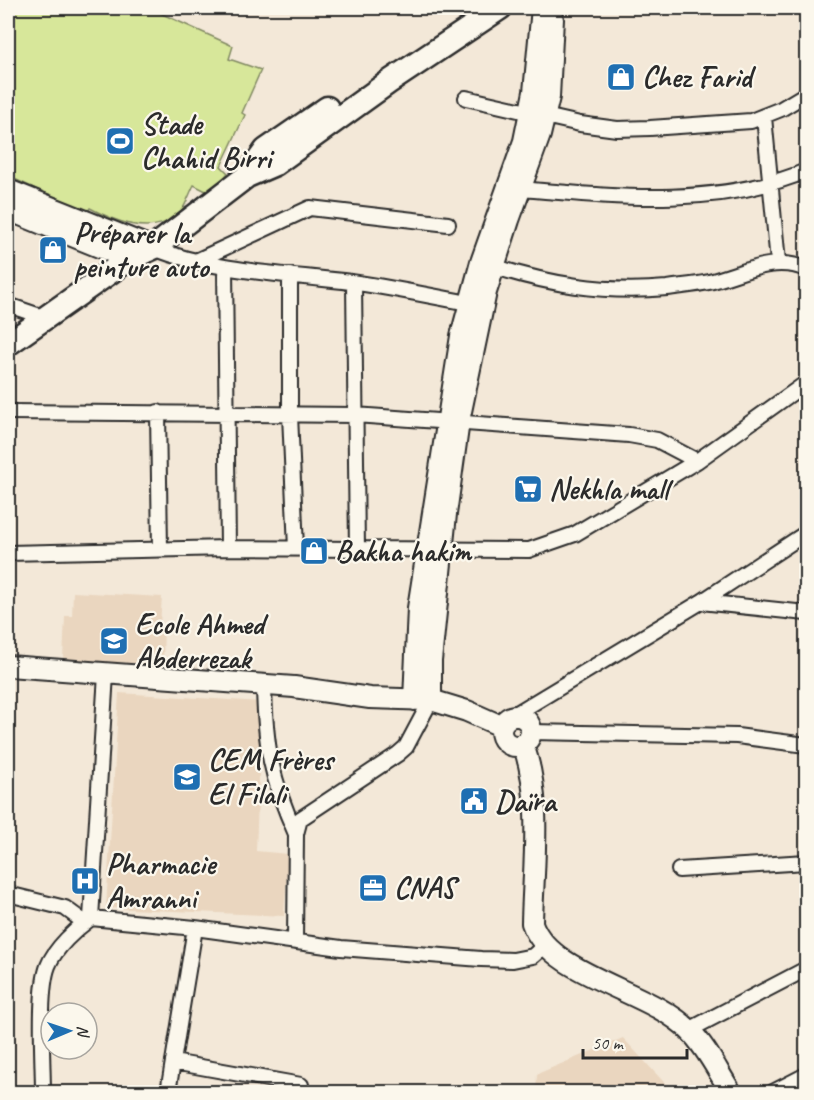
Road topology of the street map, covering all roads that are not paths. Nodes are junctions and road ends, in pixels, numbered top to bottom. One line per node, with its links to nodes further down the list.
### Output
1 (472, 8): 10 (main road)
2 (500, 8): 10 (main road)
3 (542, 8): 7 (main road)
4 (554, 8): 7 (main road)
5 (807, 93): 8 (street)
6 (466, 98): 7 (street)
7 (537, 114): 8 (street); 12 (main road); 21 (main road)
8 (764, 117): 11 (street)
9 (807, 171): 11 (street)
10 (247, 176): 16 (main road)
11 (771, 185): 12 (street); 20 (street)
12 (521, 189): 21 (main road)
13 (8, 190): 16 (main road)
14 (8, 210): 18 (main road)
15 (448, 224): 19 (street)
16 (153, 248): 17 (street); 18 (main road)
17 (178, 257): 18 (street); 19 (street)
18 (129, 259): 28 (main road)
19 (196, 261): 22 (street)
20 (778, 262): 21 (street); 23 (street)
21 (488, 265): 27 (main road)
22 (225, 267): 24 (street); 33 (street)
23 (807, 269)
24 (290, 275): 25 (street); 34 (street)
25 (354, 283): 27 (street); 35 (street)
26 (8, 305): 28 (street)
27 (476, 305): 36 (main road)
28 (46, 318): 29 (main road)
29 (8, 344)
30 (807, 383): 37 (street)
31 (8, 412): 32 (street)
32 (158, 412): 33 (street); 41 (street)
33 (225, 412): 34 (street); 39 (street)
34 (290, 415): 35 (street); 40 (street)
35 (355, 415): 36 (street); 43 (street)
36 (452, 420): 37 (street); 42 (main road)
37 (697, 461): 42 (street)
38 (807, 534): 45 (street)
39 (228, 548): 40 (street); 41 (street)
40 (296, 548): 43 (street)
41 (160, 549): 44 (street)
42 (434, 549): 43 (street); 50 (main road)
43 (357, 550)
44 (8, 553)
45 (701, 602): 46 (street); 51 (street)
46 (807, 614)
47 (8, 666): 48 (main road)
48 (106, 674): 49 (main road); 58 (street)
49 (264, 685): 50 (main road); 54 (street)
50 (423, 700): 51 (main road); 54 (street)
51 (507, 721): 52 (main road)
52 (527, 738): 53 (street); 61 (main road)
53 (807, 745)
54 (296, 834): 60 (street)
55 (807, 862): 56 (street)
56 (679, 870)
57 (8, 894): 58 (street)
58 (88, 920): 59 (street); 67 (street)
59 (195, 928): 60 (street); 64 (street)
60 (295, 940): 61 (street)
61 (544, 946): 63 (main road)
62 (807, 969): 63 (street)
63 (689, 1030): 69 (main road)
64 (173, 1062): 66 (street); 68 (street)
65 (807, 1075): 70 (street)
66 (301, 1085)
67 (43, 1092)
68 (168, 1092)
69 (731, 1092)
70 (773, 1092)

